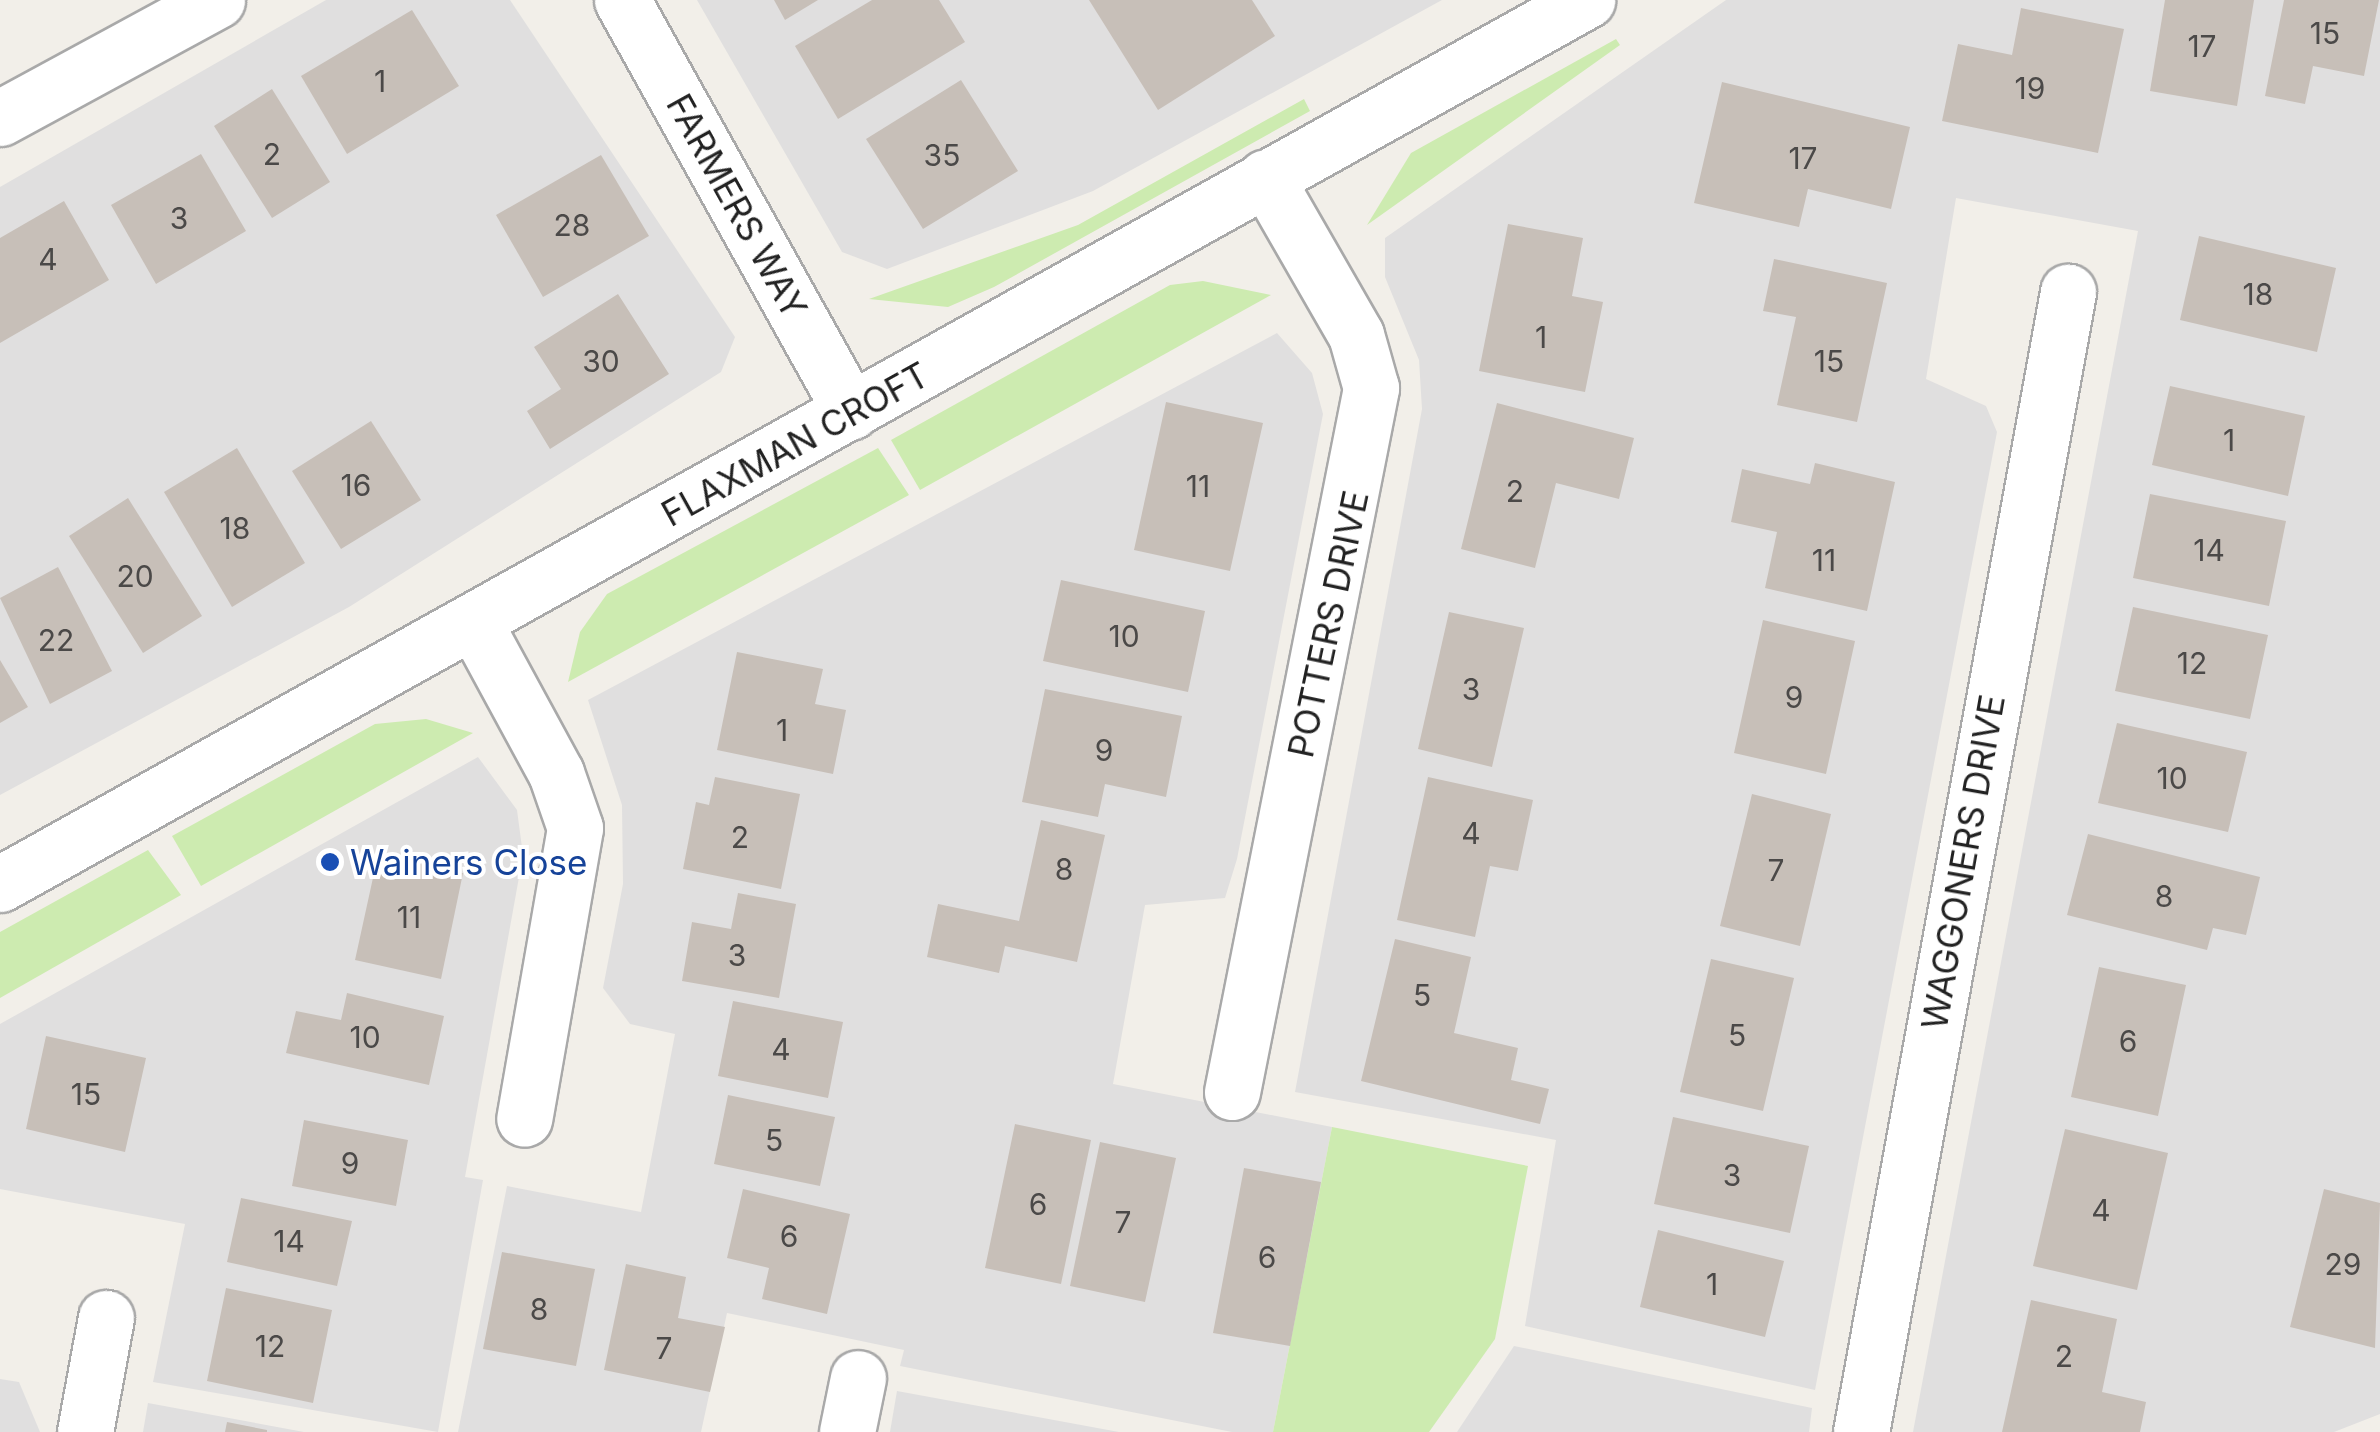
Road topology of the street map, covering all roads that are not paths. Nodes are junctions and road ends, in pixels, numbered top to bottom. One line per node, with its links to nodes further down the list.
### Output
1 (216, 0): 4 (street)
2 (622, 0): 7 (street, FARMERS WAY)
3 (1587, 0): 5 (street, FLAXMAN CROFT)
4 (0, 118)
5 (1265, 177): 7 (street, FLAXMAN CROFT); 10 (street, POTTERS DRIVE)
6 (2068, 292): 16 (street, WAGGONERS DRIVE)
7 (851, 412): 8 (street, FLAXMAN CROFT)
8 (475, 624): 9 (street, FLAXMAN CROFT); 11 (street)
9 (0, 884)
10 (1232, 1092)
11 (524, 1119)
12 (106, 1318): 14 (street)
13 (858, 1378): 15 (street)
14 (85, 1432)
15 (847, 1432)
16 (1861, 1432)

